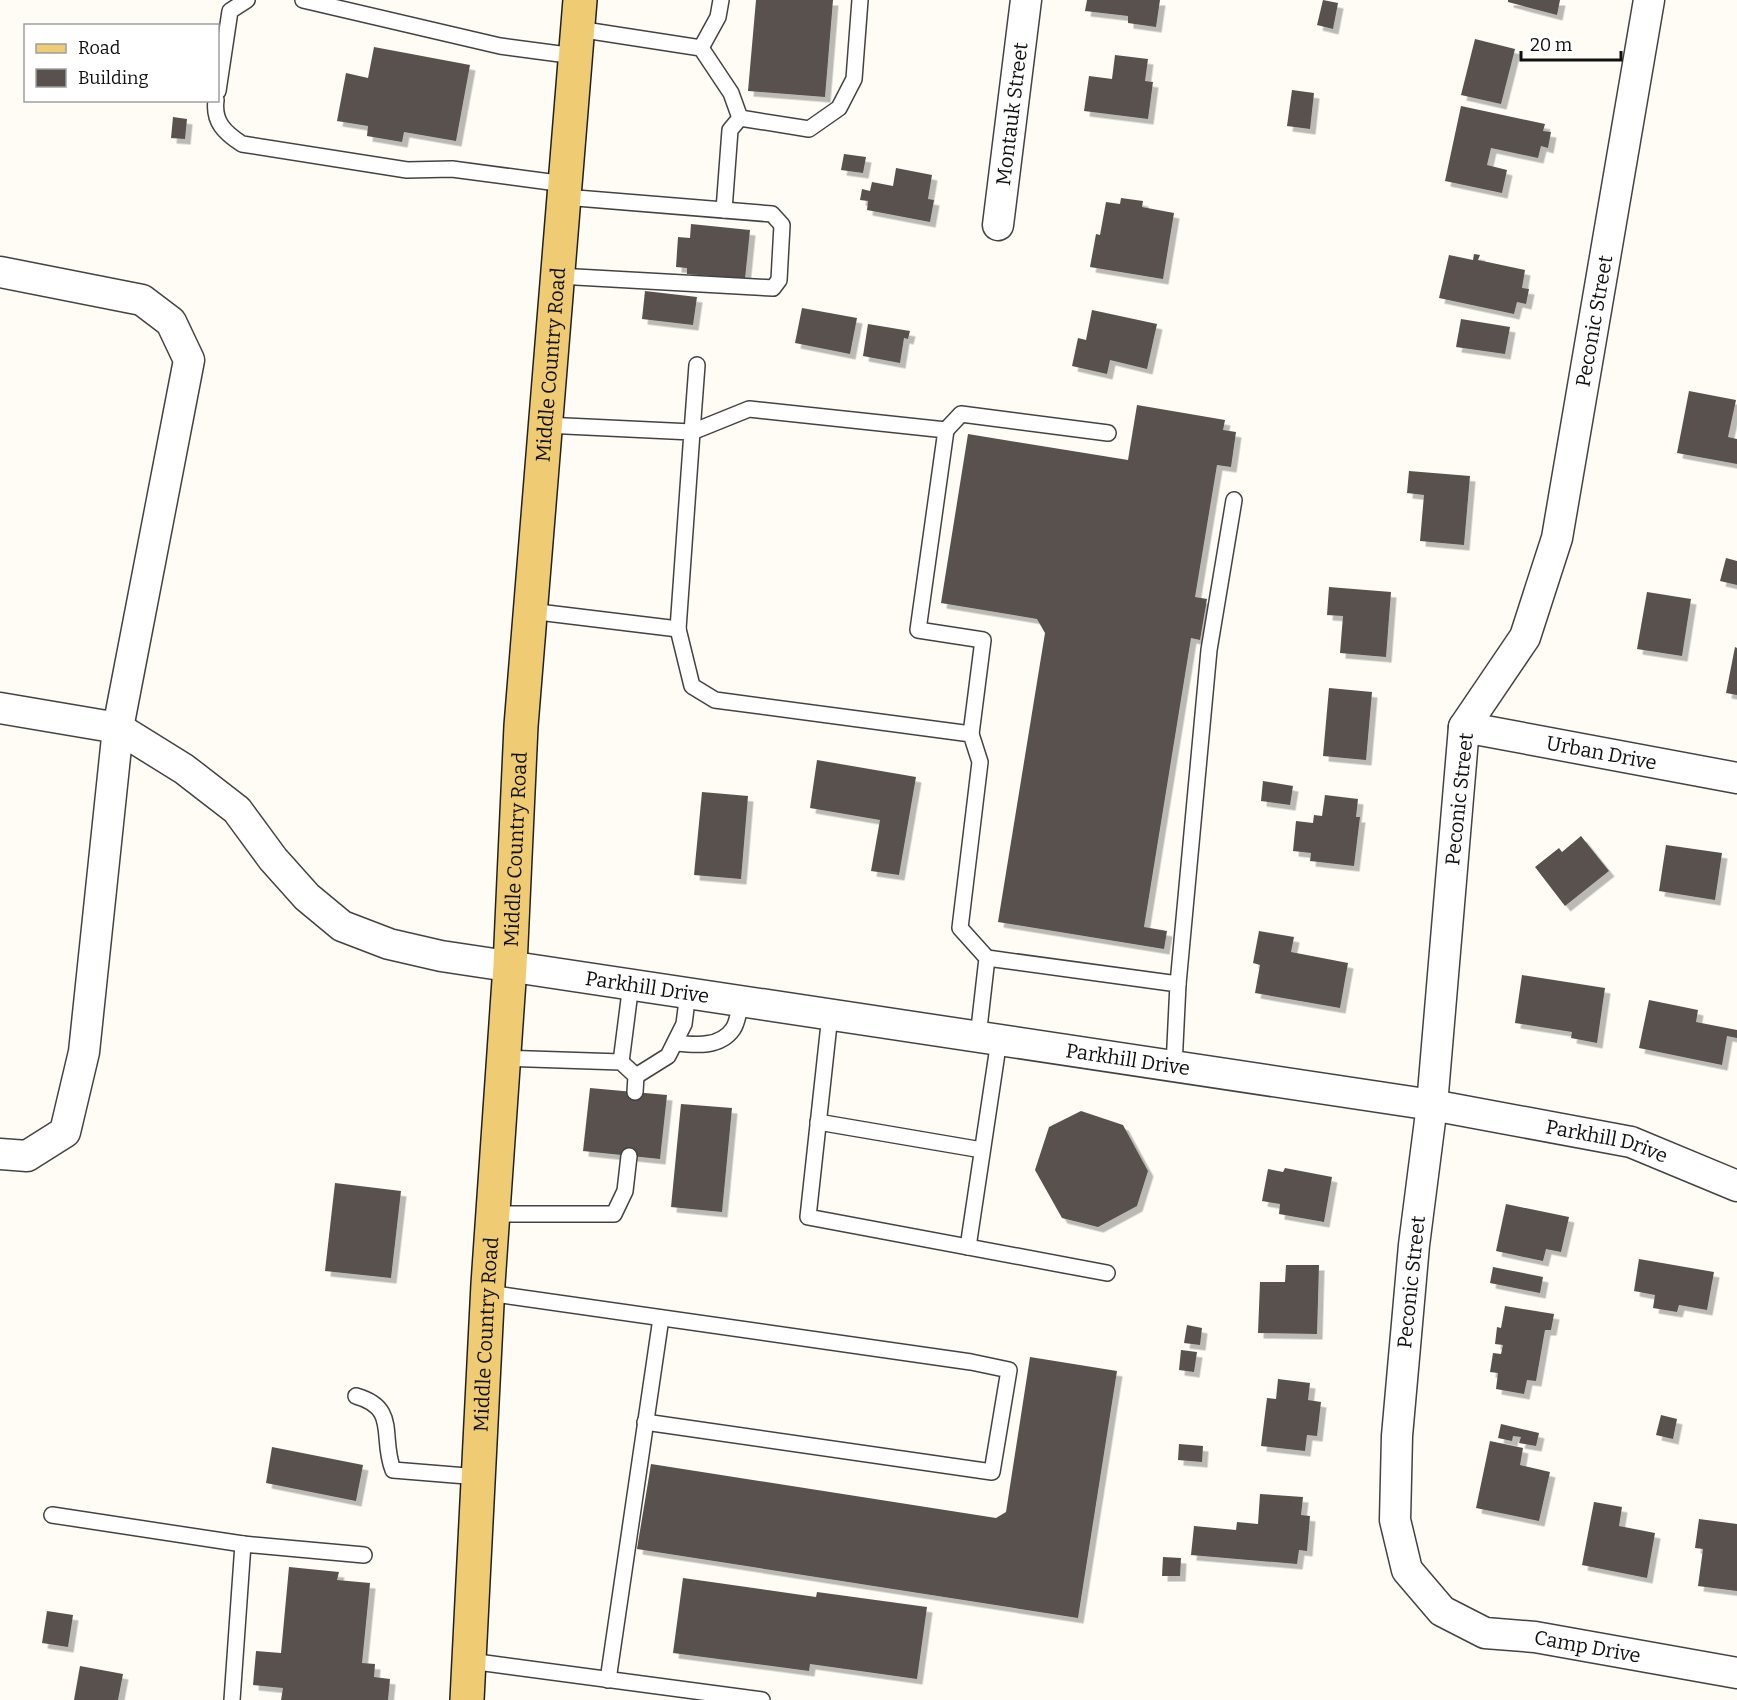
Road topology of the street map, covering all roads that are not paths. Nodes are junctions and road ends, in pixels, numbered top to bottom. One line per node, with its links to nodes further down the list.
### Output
1 (247, 0): 9 (lane)
2 (303, 0): 7 (lane)
3 (722, 0): 8 (lane)
4 (860, 0): 11 (lane)
5 (1026, 0): 14 (street, Montauk Street)
6 (1649, 0): 26 (street, Peconic Street)
7 (578, 28): 8 (lane); 12 (main road, Middle Country Road)
8 (701, 48): 11 (lane)
9 (219, 85)
10 (216, 102): 12 (lane)
11 (740, 118): 13 (lane)
12 (564, 191): 13 (lane); 16 (main road, Middle Country Road)
13 (724, 210): 16 (lane)
14 (998, 225)
15 (0, 272): 27 (street)
16 (558, 276): 18 (main road, Middle Country Road)
17 (697, 364): 20 (lane)
18 (545, 425): 20 (lane); 23 (main road, Middle Country Road)
19 (946, 430): 20 (lane); 21 (lane); 28 (lane)
20 (692, 432): 24 (lane)
21 (1108, 432)
22 (1234, 500): 33 (lane)
23 (530, 611): 24 (lane); 31 (main road, Middle Country Road)
24 (678, 629): 28 (lane)
25 (0, 708): 27 (street)
26 (1464, 727): 29 (street, Urban Drive); 44 (street, Peconic Street)
27 (118, 728): 31 (street, Parkhill Drive); 47 (street)
28 (972, 734): 30 (lane)
29 (1737, 778)
30 (987, 958): 33 (lane); 37 (lane)
31 (510, 966): 32 (street, Parkhill Drive); 39 (main road, Middle Country Road)
32 (631, 984): 34 (street, Parkhill Drive); 40 (lane)
33 (1178, 984): 41 (lane)
34 (688, 993): 35 (street, Parkhill Drive); 38 (lane)
35 (741, 1001): 36 (street, Parkhill Drive); 38 (lane)
36 (830, 1015): 37 (street, Parkhill Drive); 45 (lane)
37 (988, 1038): 41 (street, Parkhill Drive); 46 (lane)
38 (675, 1043): 42 (lane)
39 (504, 1058): 40 (lane); 50 (main road, Middle Country Road)
40 (621, 1062): 42 (lane)
41 (1174, 1066): 44 (street, Parkhill Drive)
42 (636, 1076): 43 (lane)
43 (635, 1092)
44 (1432, 1106): 49 (street, Parkhill Drive); 61 (street, Peconic Street)
45 (818, 1122): 46 (lane); 51 (lane)
46 (982, 1150): 51 (lane)
47 (0, 1154)
48 (629, 1156): 50 (lane)
49 (1737, 1186)
50 (493, 1214): 53 (main road, Middle Country Road)
51 (968, 1247): 52 (lane)
52 (1107, 1272)
53 (488, 1293): 54 (lane); 57 (main road, Middle Country Road)
54 (661, 1318): 56 (lane); 56 (lane)
55 (356, 1396): 57 (lane)
56 (645, 1422): 64 (lane)
57 (479, 1477): 62 (main road, Middle Country Road)
58 (52, 1515): 59 (lane)
59 (243, 1544): 60 (lane); 65 (lane)
60 (364, 1556)
61 (1442, 1611): 63 (street, Camp Drive)
62 (470, 1660): 64 (lane); 66 (main road, Middle Country Road)
63 (1737, 1673)
64 (608, 1680): 67 (lane)
65 (232, 1700)
66 (467, 1700)
67 (762, 1700)

